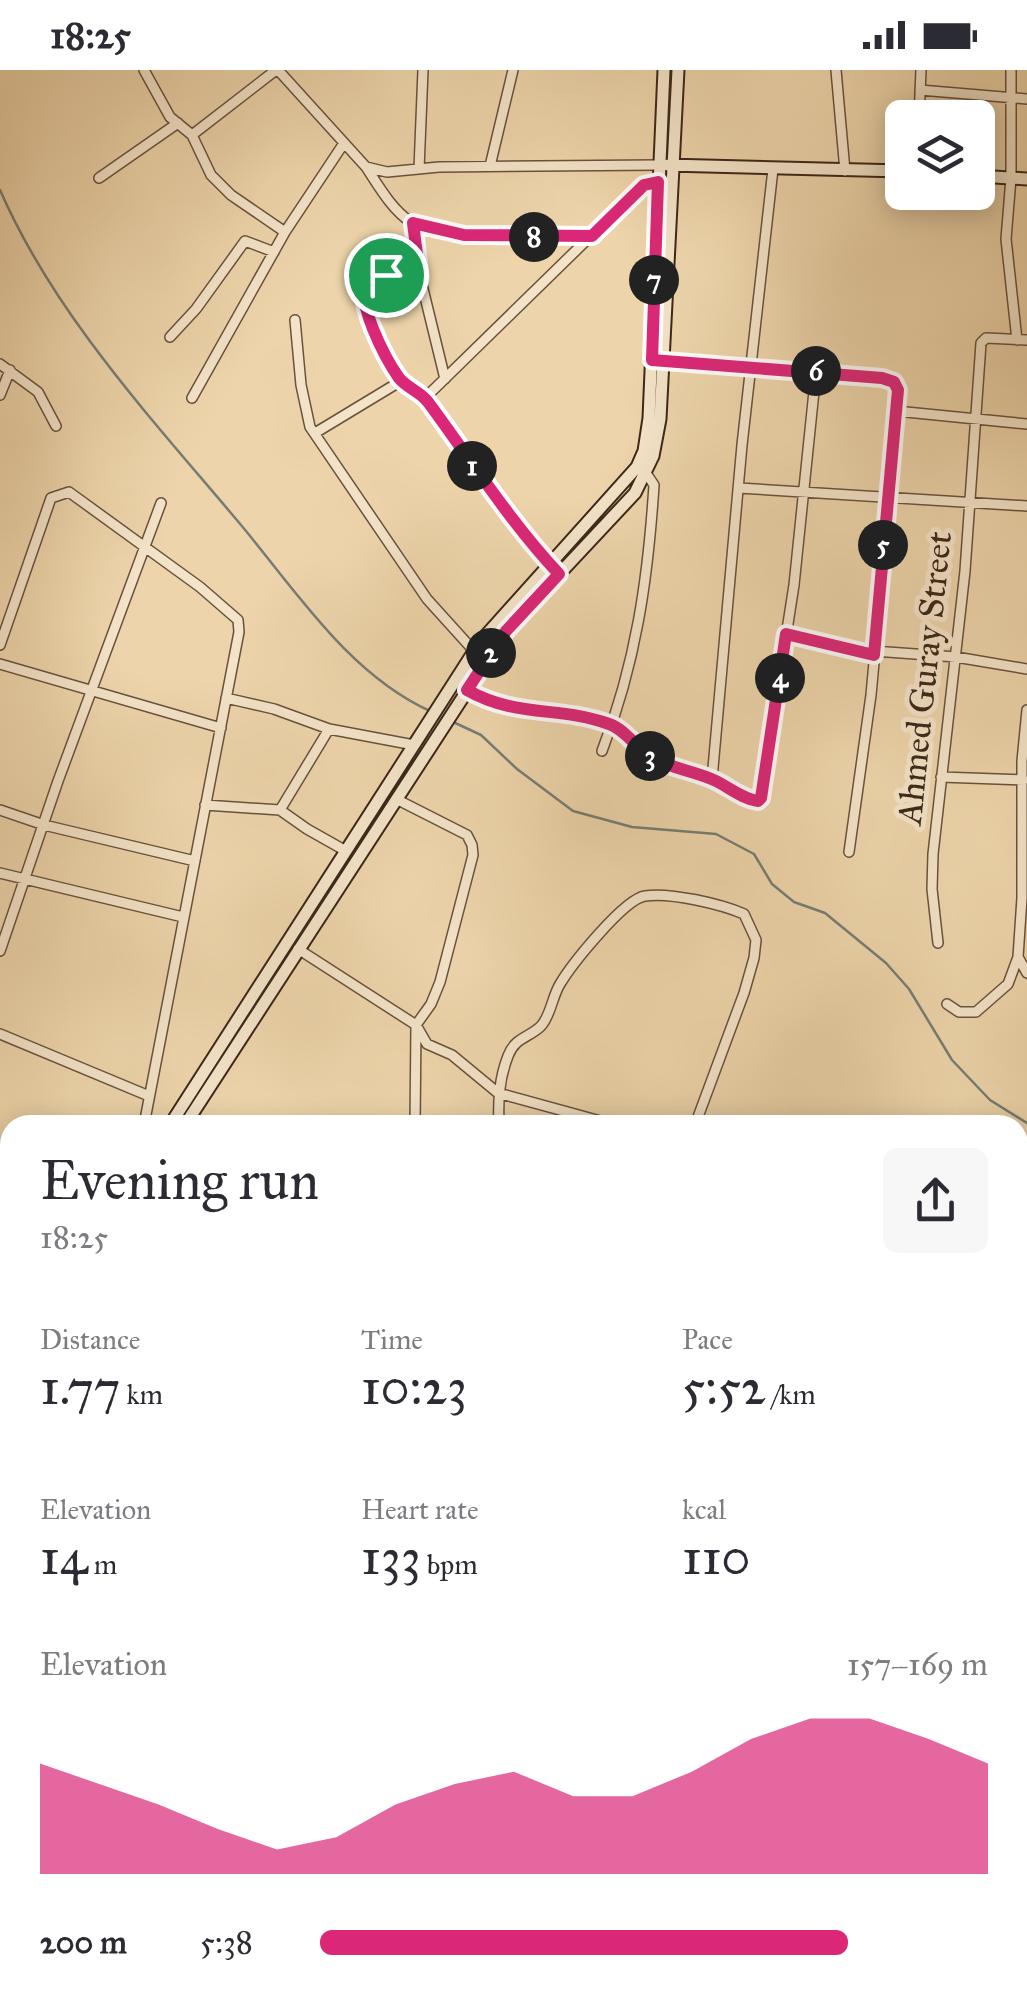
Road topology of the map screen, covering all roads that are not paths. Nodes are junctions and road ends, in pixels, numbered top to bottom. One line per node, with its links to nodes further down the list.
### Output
1 (144, 70): 14 (street)
2 (423, 70): 20 (street)
3 (513, 70): 19 (street)
4 (664, 70): 17 (main road)
5 (678, 70): 17 (main road)
6 (836, 70): 22 (street)
7 (921, 70): 10 (street)
8 (1011, 70): 11 (street)
9 (282, 72): 15 (street); 16 (street)
10 (920, 90): 11 (street); 13 (street)
11 (1010, 98): 12 (street); 26 (street)
12 (1027, 99)
13 (920, 100)
14 (178, 123): 15 (street); 25 (street)
15 (192, 134): 30 (street)
16 (344, 143): 18 (street); 30 (street)
17 (664, 165): 19 (street); 21 (main road); 28 (main road)
18 (366, 166): 20 (street); 29 (street)
19 (490, 166): 20 (street)
20 (419, 169)
21 (774, 169): 22 (main road); 39 (street)
22 (845, 171): 23 (main road)
23 (885, 171)
24 (995, 177): 26 (main road)
25 (99, 178)
26 (1011, 178): 27 (main road); 36 (street)
27 (1027, 180)
28 (664, 182): 31 (street); 37 (main road)
29 (413, 223): 31 (street); 33 (street)
30 (285, 232): 32 (street)
31 (592, 236): 41 (street)
32 (274, 252): 35 (street); 44 (street)
33 (420, 278): 41 (street); 42 (street)
34 (294, 320): 50 (street)
35 (170, 337)
36 (1022, 340): 47 (street, Ahmed Guray Street)
37 (657, 360): 39 (street); 51 (main road); 59 (main road)
38 (5, 367): 43 (street); 49 (street)
39 (753, 367): 40 (street); 52 (street)
40 (816, 372): 46 (street); 53 (street)
41 (445, 378): 45 (street)
42 (402, 381): 45 (street); 50 (street)
43 (0, 394)
44 (192, 398)
45 (426, 398): 59 (street)
46 (896, 411): 47 (street); 54 (street)
47 (973, 418): 48 (street); 55 (street, Ahmed Guray Street)
48 (1027, 424)
49 (56, 426)
50 (314, 434): 63 (street)
51 (646, 473): 60 (main road); 72 (street)
52 (739, 488): 53 (street); 78 (street)
53 (803, 491): 54 (street); 61 (street)
54 (888, 496): 55 (street); 64 (street)
55 (970, 501): 57 (street); 65 (street, Ahmed Guray Street)
56 (161, 503): 58 (street)
57 (1027, 506)
58 (143, 546): 62 (street); 68 (street); 70 (street)
59 (549, 564): 60 (street); 63 (main road)
60 (559, 574): 69 (main road)
61 (786, 634): 64 (street); 78 (street)
62 (0, 645)
63 (474, 651): 75 (main road)
64 (874, 653): 65 (street); 86 (street)
65 (956, 658): 67 (street); 77 (street, Ahmed Guray Street)
66 (0, 664): 68 (street)
67 (1027, 669)
68 (92, 690): 73 (street); 84 (street)
69 (465, 694): 72 (street); 80 (main road)
70 (226, 698): 73 (street); 74 (street)
71 (1027, 710): 79 (street)
72 (613, 724): 76 (street); 78 (street)
73 (220, 728): 81 (street)
74 (329, 729): 75 (street); 83 (street)
75 (415, 742): 85 (main road)
76 (602, 751)
77 (942, 778): 79 (street); 91 (street, Ahmed Guray Street)
78 (712, 779)
79 (1024, 780): 94 (street)
80 (396, 799): 92 (main road); 97 (street)
81 (206, 806): 83 (street); 87 (street)
82 (0, 810): 84 (street)
83 (280, 810): 85 (street)
84 (44, 825): 87 (street); 89 (street)
85 (346, 851): 102 (main road)
86 (849, 852)
87 (196, 860): 90 (street)
88 (0, 874): 89 (street)
89 (25, 881): 90 (street); 93 (street)
90 (183, 917): 100 (street)
91 (938, 943)
92 (298, 948): 97 (street); 103 (main road)
93 (0, 951)
94 (1018, 957): 95 (street); 96 (street)
95 (1027, 972)
96 (947, 1004)
97 (416, 1026): 99 (street); 104 (street)
98 (0, 1034): 100 (street)
99 (498, 1093): 105 (street); 106 (street); 107 (street)
100 (149, 1096): 101 (street)
101 (146, 1115)
102 (183, 1115)
103 (183, 1115)
104 (415, 1115)
105 (498, 1115)
106 (578, 1115)
107 (699, 1115)

